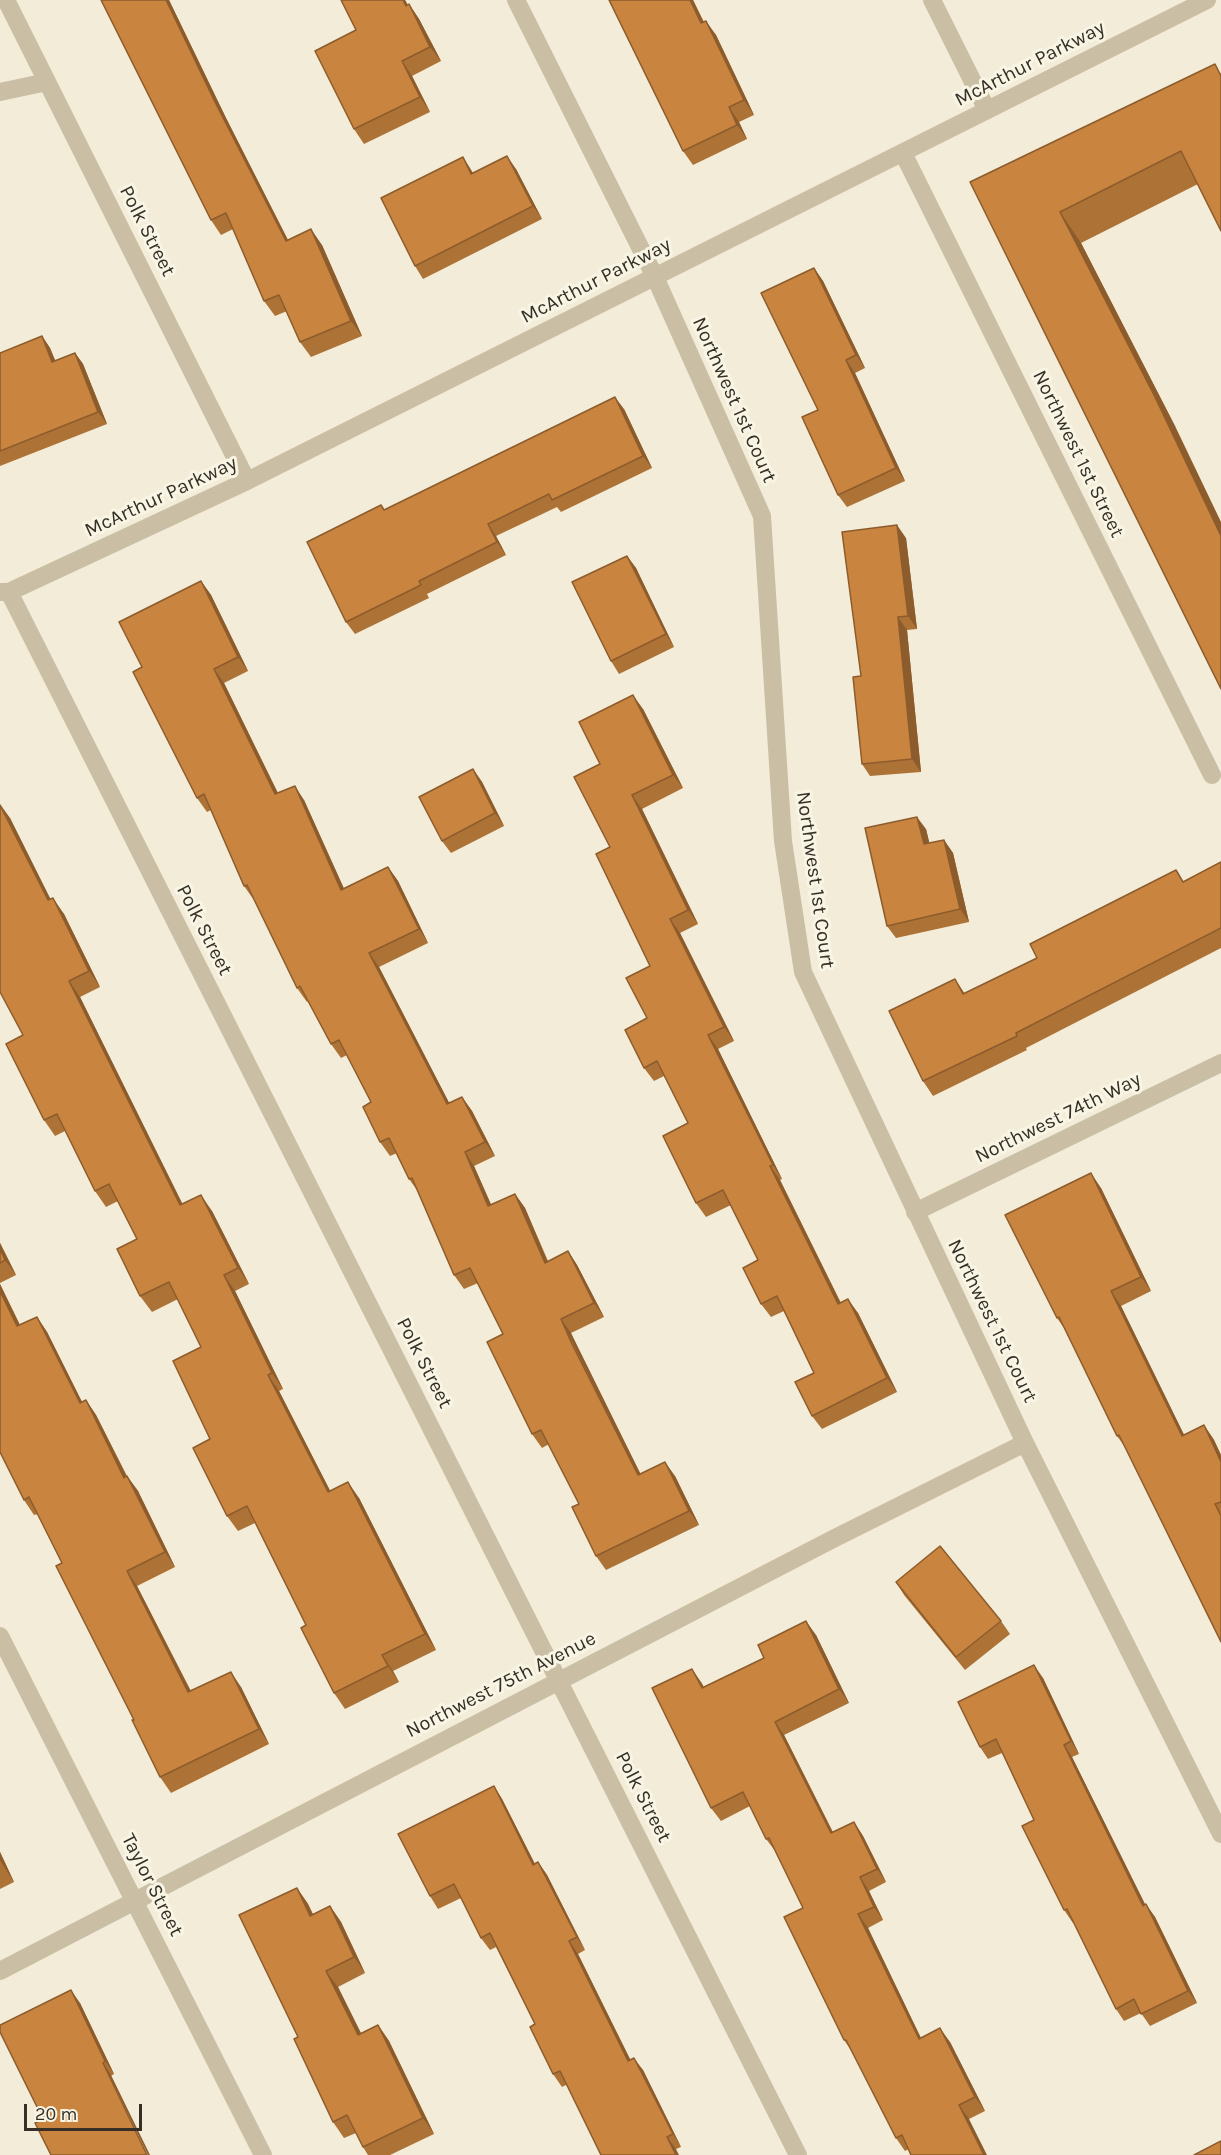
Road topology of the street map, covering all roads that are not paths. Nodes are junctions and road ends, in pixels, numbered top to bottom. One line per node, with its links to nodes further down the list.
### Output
1 (6, 0): 5 (street, Polk Street)
2 (516, 0): 9 (street, Northwest 1st Court)
3 (932, 0): 7 (street)
4 (1207, 0): 7 (street, McArthur Parkway)
5 (47, 82): 6 (street); 10 (street, Polk Street)
6 (0, 92)
7 (987, 110): 8 (street, McArthur Parkway)
8 (903, 153): 9 (street, McArthur Parkway); 12 (street, Northwest 1st Street)
9 (655, 277): 10 (street, McArthur Parkway); 14 (street, Northwest 1st Court)
10 (247, 481): 11 (street, McArthur Parkway)
11 (4, 592): 17 (street, Polk Street)
12 (1212, 775)
13 (1221, 1063): 14 (street, Northwest 74th Way)
14 (915, 1212): 15 (street, Northwest 1st Court)
15 (1025, 1443): 17 (street, Northwest 75th Avenue); 18 (street, Northwest 1st Court)
16 (0, 1636): 19 (street, Taylor Street)
17 (559, 1680): 19 (street, Northwest 75th Avenue); 22 (street, Polk Street)
18 (1221, 1834)
19 (135, 1900): 20 (street, Northwest 75th Avenue); 21 (street, Taylor Street)
20 (0, 1971)
21 (263, 2155)
22 (798, 2155)

